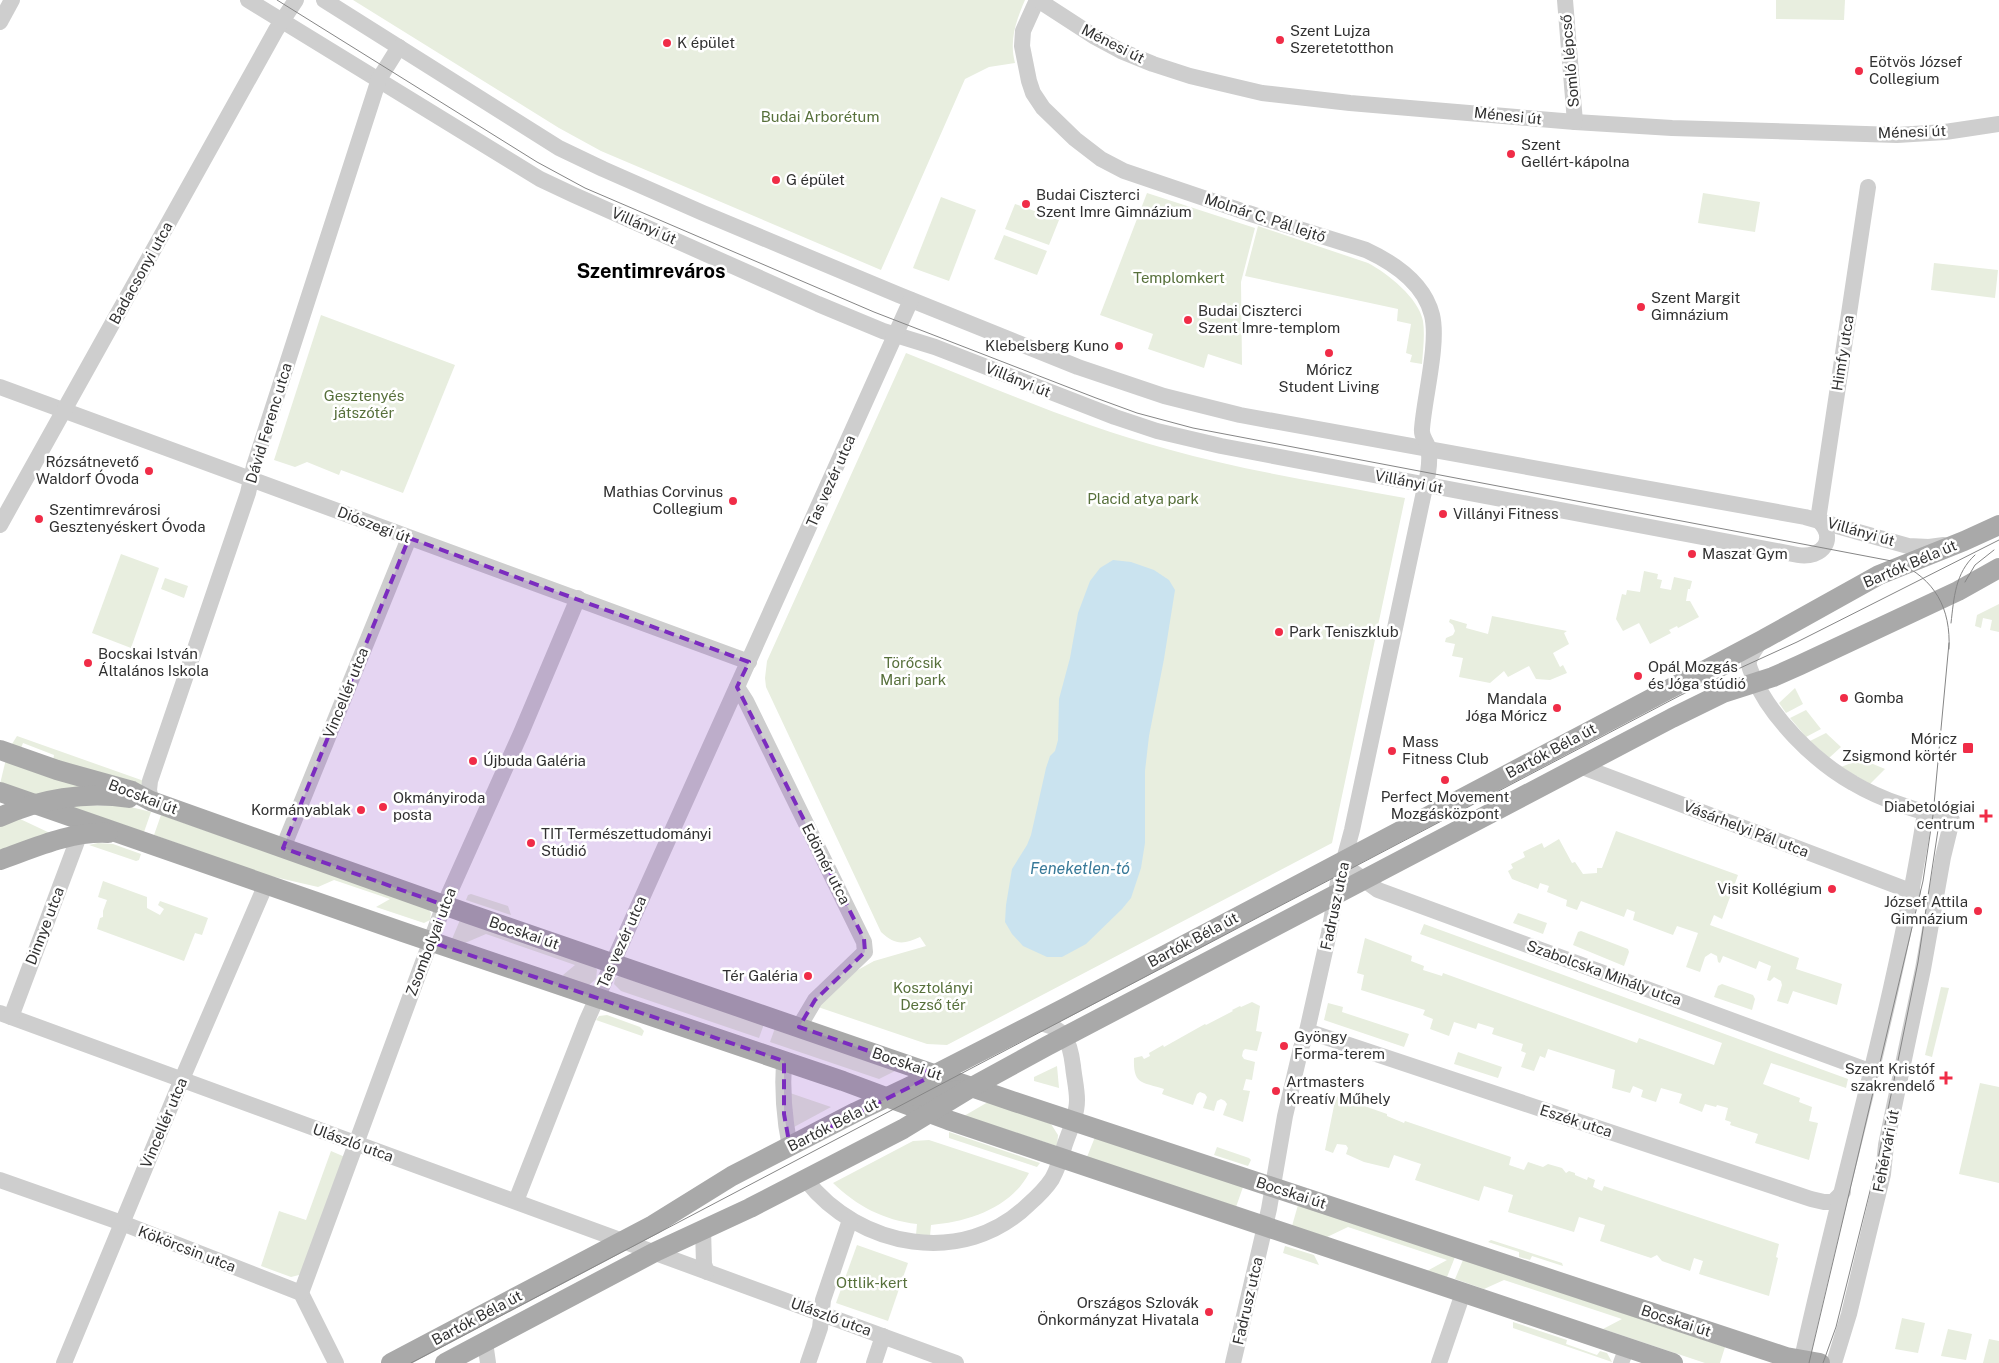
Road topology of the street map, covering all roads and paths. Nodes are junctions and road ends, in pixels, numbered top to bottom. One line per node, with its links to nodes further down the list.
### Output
1 (12, 0): 8 (street)
2 (248, 0): 7 (street, Villányi út)
3 (296, 0): 7 (street, Badacsonyi utca)
4 (324, 0): 9 (street, Villányi út)
5 (1038, 0): 11 (street, Ménesi út); 18 (street, Molnár C. Pál lejtő)
6 (1565, 0): 11 (street, Somló lépcső)
7 (282, 20): 10 (street, Villányi út); 17 (street, Badacsonyi utca)
8 (0, 22)
9 (399, 47): 10 (street, Dávid Ferenc utca); 14 (street, Villányi út)
10 (379, 79): 15 (street, Villányi út); 19 (street, Dávid Ferenc utca)
11 (1575, 122): 12 (street, Ménesi út)
12 (1999, 124)
13 (1868, 187): 21 (street, Himfy utca)
14 (912, 300): 15 (street, Tas vezér utca); 18 (street, Villányi út)
15 (896, 335): 20 (street, Villányi út); 29 (street, Tas vezér utca)
16 (0, 387): 17 (street, Diószegi út)
17 (65, 411): 19 (street, Diószegi út); 22 (street, Badacsonyi utca)
18 (1428, 448): 20 (street, Fadrusz utca); 21 (street, Villányi út)
19 (251, 479): 24 (street, Diószegi út); 35 (street, Dávid Ferenc utca)
20 (1426, 486): 21 (street, Villányi út); 43 (street, Fadrusz utca)
21 (1818, 520): 25 (street, Villányi út)
22 (0, 525)
23 (1999, 525): 25 (main road, Bartók Béla út)
24 (409, 538): 27 (street, Diószegi út); 41 (street, Vincellér utca)
25 (1964, 541): 28 (main road, Bartók Béla út)
26 (1999, 568): 30 (main road, Bartók Béla út)
27 (578, 598): 29 (street, Diószegi út); 48 (street, Zsombolyai utca)
28 (1760, 642): 30 (street); 43 (main road, Bartók Béla út)
29 (749, 662): 31 (street, Tas vezér utca)
30 (1756, 683): 33 (main road, Bartók Béla út); 37 (street)
31 (738, 687): 50 (street, Tas vezér utca); 54 (street, Edömér utca)
32 (0, 750): 35 (main road, Bocskai út)
33 (1580, 766): 44 (main road, Bartók Béla út); 46 (street, Vásárhelyi Pál utca)
34 (0, 792): 36 (main road)
35 (151, 801): 36 (main road); 41 (main road, Bocskai út)
36 (34, 804): 38 (main road); 39 (main road)
37 (1925, 813): 46 (street); 98 (street, Fehérvári út)
38 (0, 817)
39 (117, 833): 40 (main road); 45 (main road)
40 (79, 836): 42 (main road); 52 (street, Dinnye utca)
41 (283, 848): 48 (main road, Bocskai út)
42 (0, 860)
43 (1344, 861): 44 (street, Szabolcska Mihály utca); 47 (street, Fadrusz utca); 53 (main road, Bartók Béla út)
44 (1363, 880): 47 (main road, Bartók Béla út); 58 (street, Szabolcska Mihály utca)
45 (266, 884): 49 (main road); 60 (street, Vincellér utca)
46 (1913, 892): 58 (street, Fehérvári út)
47 (1335, 894): 55 (street, Fadrusz utca); 56 (main road, Bartók Béla út)
48 (444, 905): 49 (street, Zsombolyai utca); 50 (main road, Bocskai út)
49 (431, 942): 51 (main road); 65 (street, Zsombolyai utca)
50 (612, 963): 51 (street, Tas vezér utca); 54 (main road, Bocskai út)
51 (597, 998): 57 (main road); 72 (street, Tas vezér utca)
52 (5, 1015): 60 (street, Ulászló utca)
53 (1036, 1023): 56 (street); 59 (main road, Bartók Béla út)
54 (798, 1026): 59 (main road, Bocskai út)
55 (1307, 1031): 70 (street, Fadrusz utca); 71 (street, Eszék utca)
56 (1065, 1037): 61 (main road, Bartók Béla út); 64 (street)
57 (784, 1061): 62 (main road); 66 (street)
58 (1872, 1072): 71 (street, Fehérvári út)
59 (936, 1074): 61 (main road, Bocskai út); 62 (main road, Bartók Béla út)
60 (182, 1079): 65 (street, Ulászló utca); 74 (street, Vincellér utca)
61 (972, 1087): 62 (main road); 63 (main road, Bartók Béla út); 64 (main road, Bocskai út)
62 (888, 1097): 63 (main road); 66 (main road, Bartók Béla út)
63 (930, 1113): 67 (main road); 69 (main road, Bartók Béla út)
64 (1073, 1120): 67 (street); 70 (main road, Bocskai út)
65 (355, 1144): 72 (street, Ulászló utca); 81 (street, Zsombolyai utca)
66 (790, 1147): 77 (main road, Bartók Béla út)
67 (1061, 1158): 73 (street); 75 (main road)
68 (0, 1180): 74 (street, Kökörcsin utca)
69 (806, 1180): 73 (street); 76 (main road, Bartók Béla út)
70 (1273, 1187): 75 (street, Fadrusz utca); 86 (main road, Bocskai út)
71 (1843, 1192): 86 (street, Fehérvári út)
72 (516, 1201): 77 (street, Ulászló utca)
73 (850, 1220): 82 (street)
74 (122, 1224): 81 (street, Kökörcsin utca); 87 (street, Vincellér utca)
75 (1265, 1226): 80 (main road); 95 (street, Fadrusz utca)
76 (703, 1229): 78 (main road, Bartók Béla út); 79 (street)
77 (624, 1241): 78 (street, Ulászló utca); 89 (main road, Bartók Béla út)
78 (655, 1252): 79 (street, Ulászló utca); 84 (main road, Bartók Béla út)
79 (707, 1272): 82 (street, Ulászló utca)
80 (1463, 1292): 85 (main road); 96 (street)
81 (301, 1293): 88 (street)
82 (821, 1314): 83 (street, Ulászló utca); 92 (street)
83 (883, 1336): 93 (street); 94 (street, Ulászló utca)
84 (485, 1342): 90 (main road, Bartók Béla út); 91 (street)
85 (1624, 1355): 97 (main road)
86 (1807, 1362)
87 (64, 1363)
88 (336, 1363)
89 (391, 1363)
90 (445, 1363)
91 (488, 1363)
92 (808, 1363)
93 (874, 1363)
94 (956, 1363)
95 (1233, 1363)
96 (1440, 1363)
97 (1673, 1363)
98 (1834, 1363)

